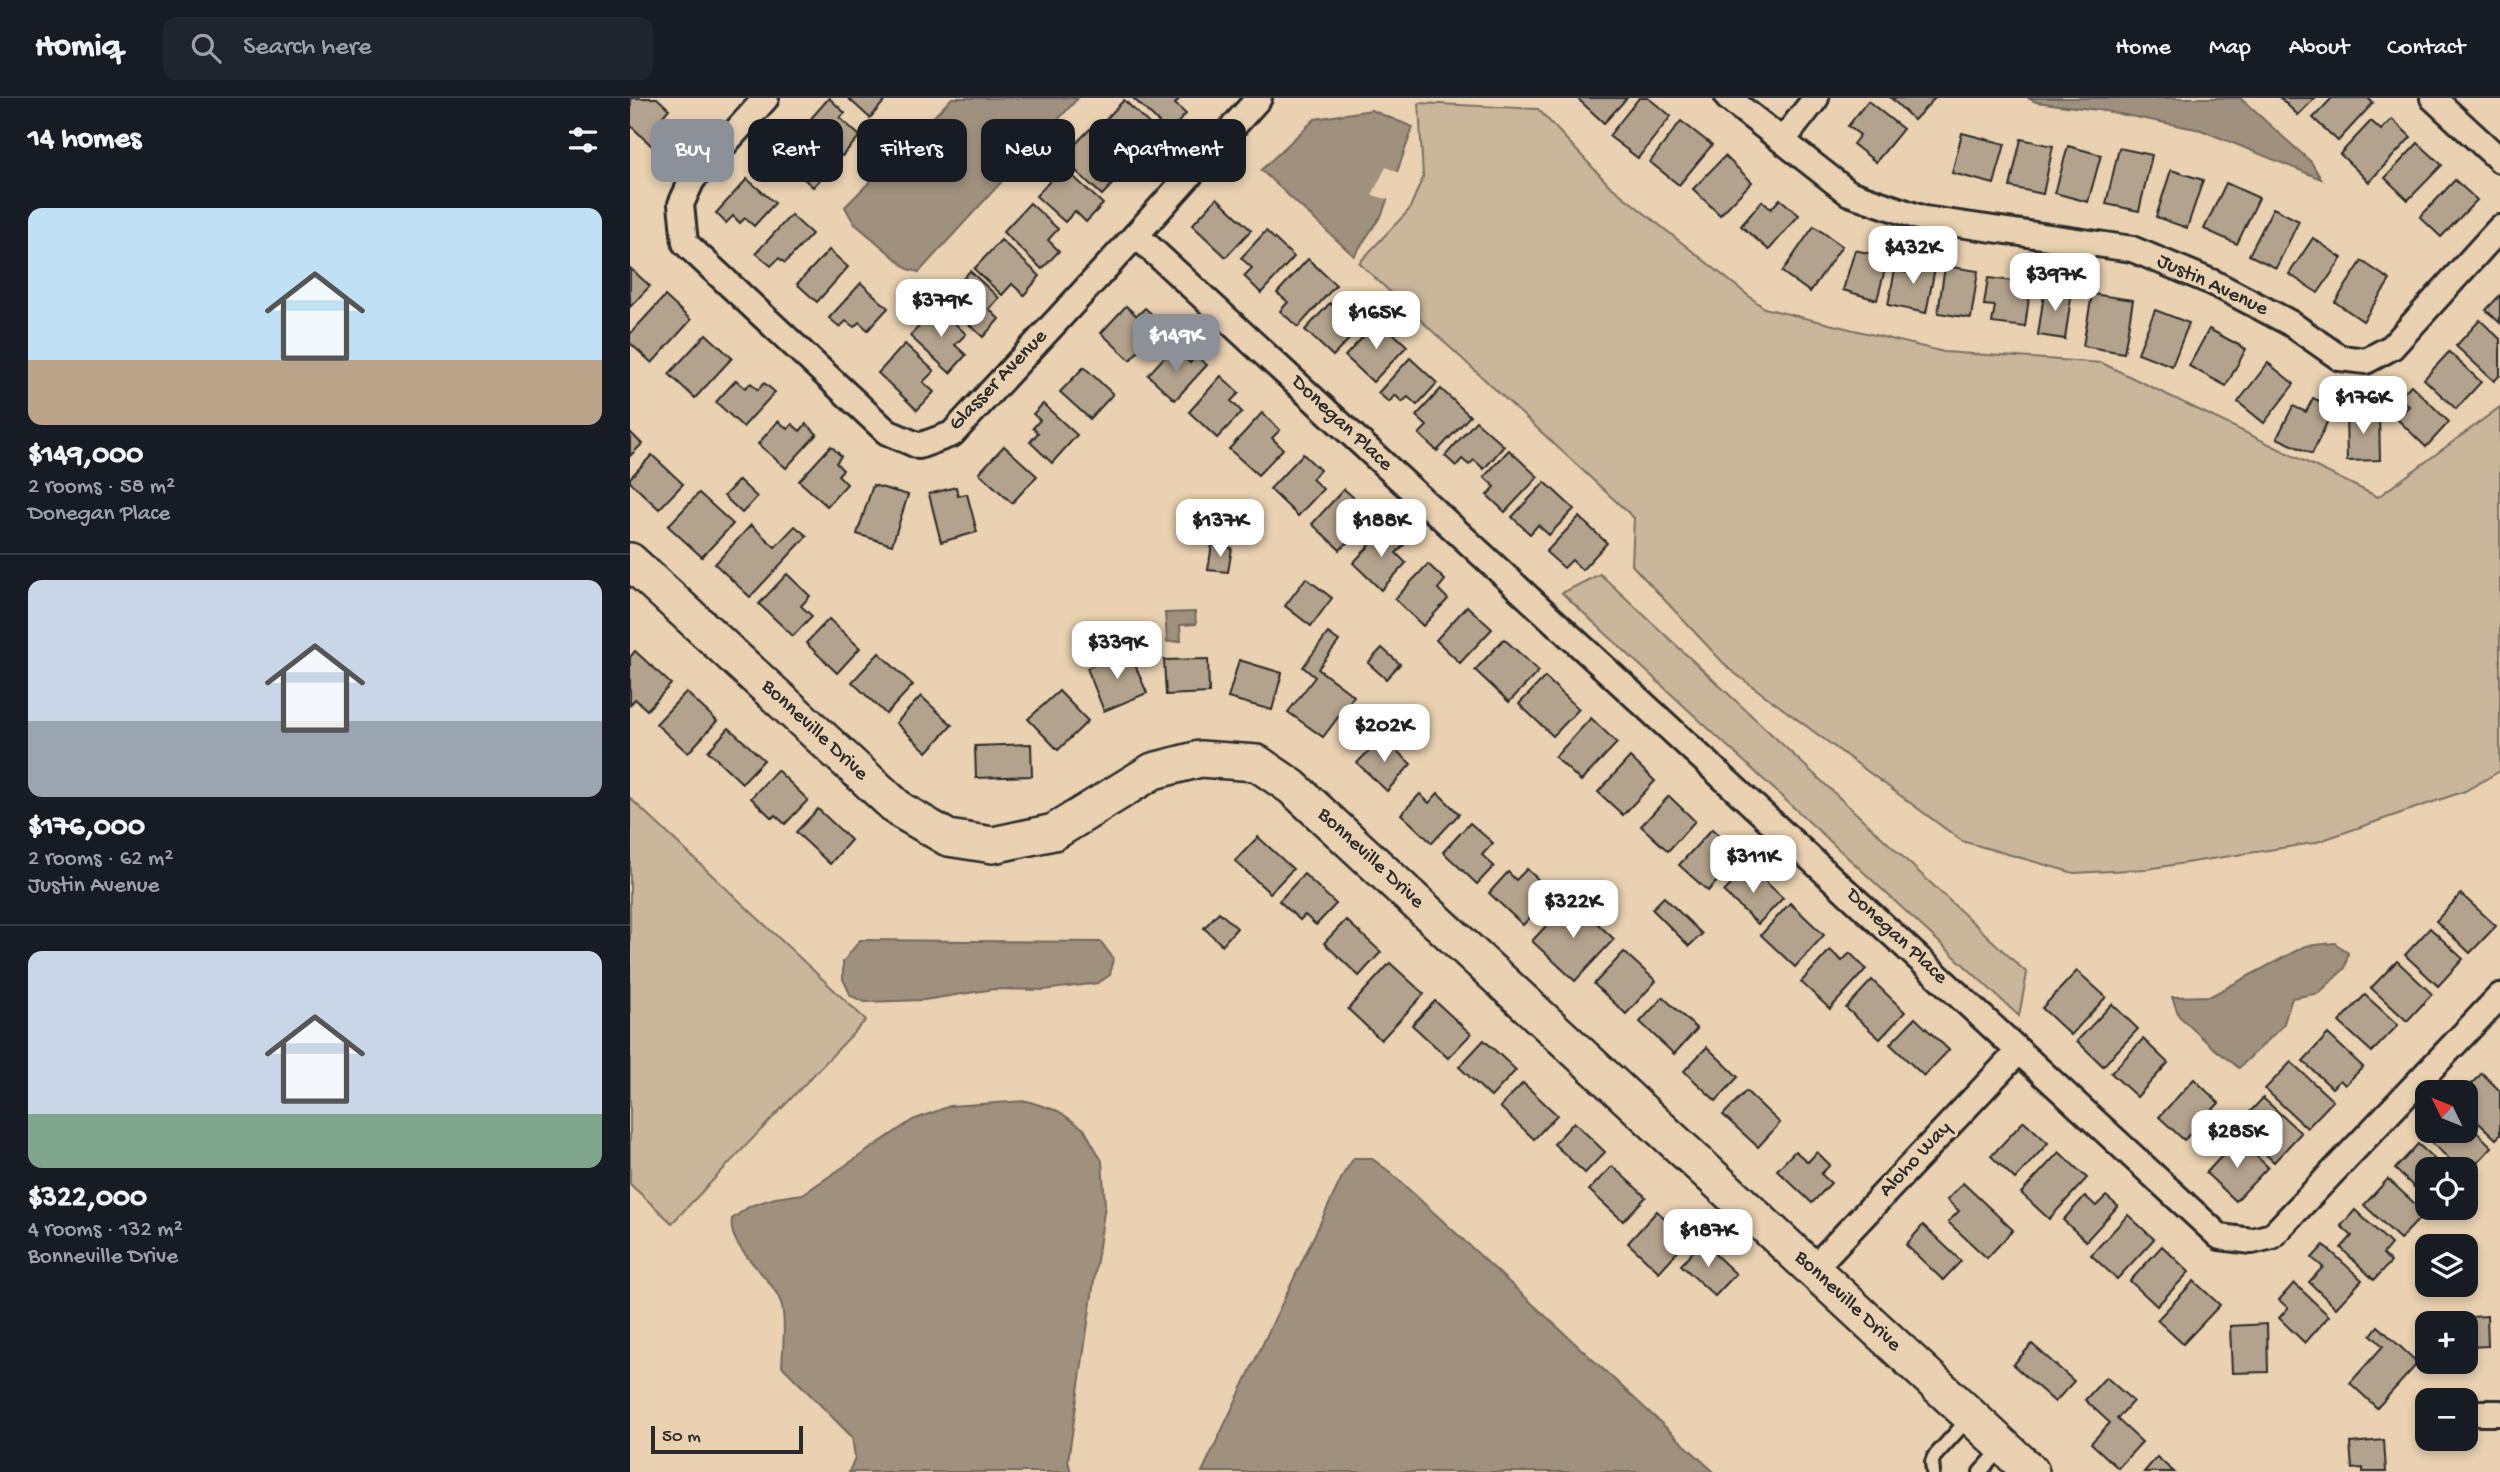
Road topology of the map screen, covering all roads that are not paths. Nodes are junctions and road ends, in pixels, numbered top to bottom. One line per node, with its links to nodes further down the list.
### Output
1 (766, 98): 9 (street, Glasser Avenue)
2 (1259, 98): 9 (street, Glasser Avenue)
3 (1728, 98): 6 (street, Justin Avenue)
4 (1816, 98): 6 (street)
5 (2433, 98): 7 (street)
6 (1783, 140): 8 (street, Justin Avenue)
7 (2500, 160)
8 (2500, 228)
9 (1136, 235): 12 (street, Donegan Place)
10 (630, 561): 13 (street, Bonneville Drive)
11 (2500, 996): 12 (street, Donegan Place)
12 (2019, 1051): 13 (street, Aloho Way)
13 (1812, 1270): 14 (street, Bonneville Drive)
14 (1971, 1417): 15 (street, Bonneville Drive); 16 (lane)
15 (2004, 1447): 17 (lane); 18 (street, Bonneville Drive)
16 (1933, 1472)
17 (1980, 1472)
18 (2031, 1472)

